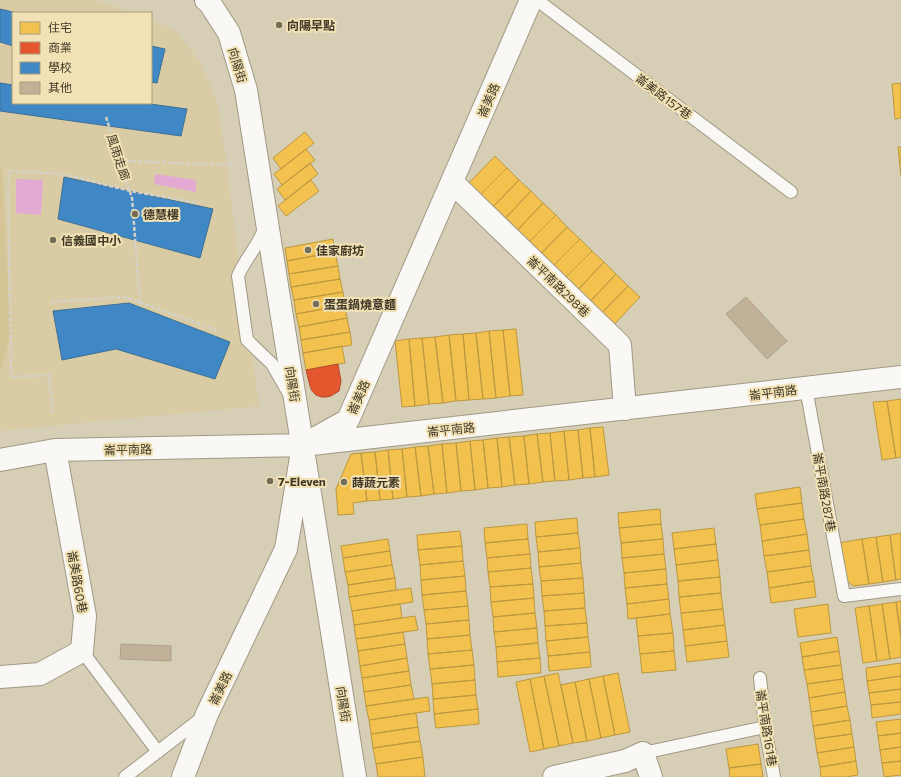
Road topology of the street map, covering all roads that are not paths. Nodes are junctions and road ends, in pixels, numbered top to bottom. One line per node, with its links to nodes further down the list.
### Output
1 (531, 0): 4 (street, 崙美路)
2 (537, 0): 5 (lane, 崙美路157巷)
3 (209, 1): 6 (street, 向陽街)
4 (452, 182): 10 (street, 崙平南路298巷); 11 (street, 崙美路)
5 (791, 192)
6 (266, 213): 9 (street, 向陽街); 9 (lane)
7 (901, 377): 8 (street, 崙平南路)
8 (806, 388): 10 (street, 崙平南路); 14 (lane, 崙平南路287巷)
9 (296, 405): 11 (street, 向陽街)
10 (625, 409): 11 (street, 崙平南路)
11 (303, 445): 12 (street, 崙平南路); 18 (street, 崙美路); 24 (street, 向陽街)
12 (56, 450): 13 (street, 崙平南路); 15 (street, 崙美路60巷)
13 (0, 460)
14 (901, 589)
15 (82, 651): 16 (street); 20 (lane)
16 (0, 678)
17 (760, 678): 19 (lane, 崙平南路161巷)
18 (207, 714): 20 (lane); 23 (street, 崙美路)
19 (765, 727): 21 (lane); 27 (lane, 崙平南路161巷)
20 (158, 752): 22 (lane)
21 (643, 753): 25 (street); 26 (street)
22 (125, 777)
23 (183, 777)
24 (356, 777)
25 (554, 777)
26 (651, 777)
27 (774, 777)

